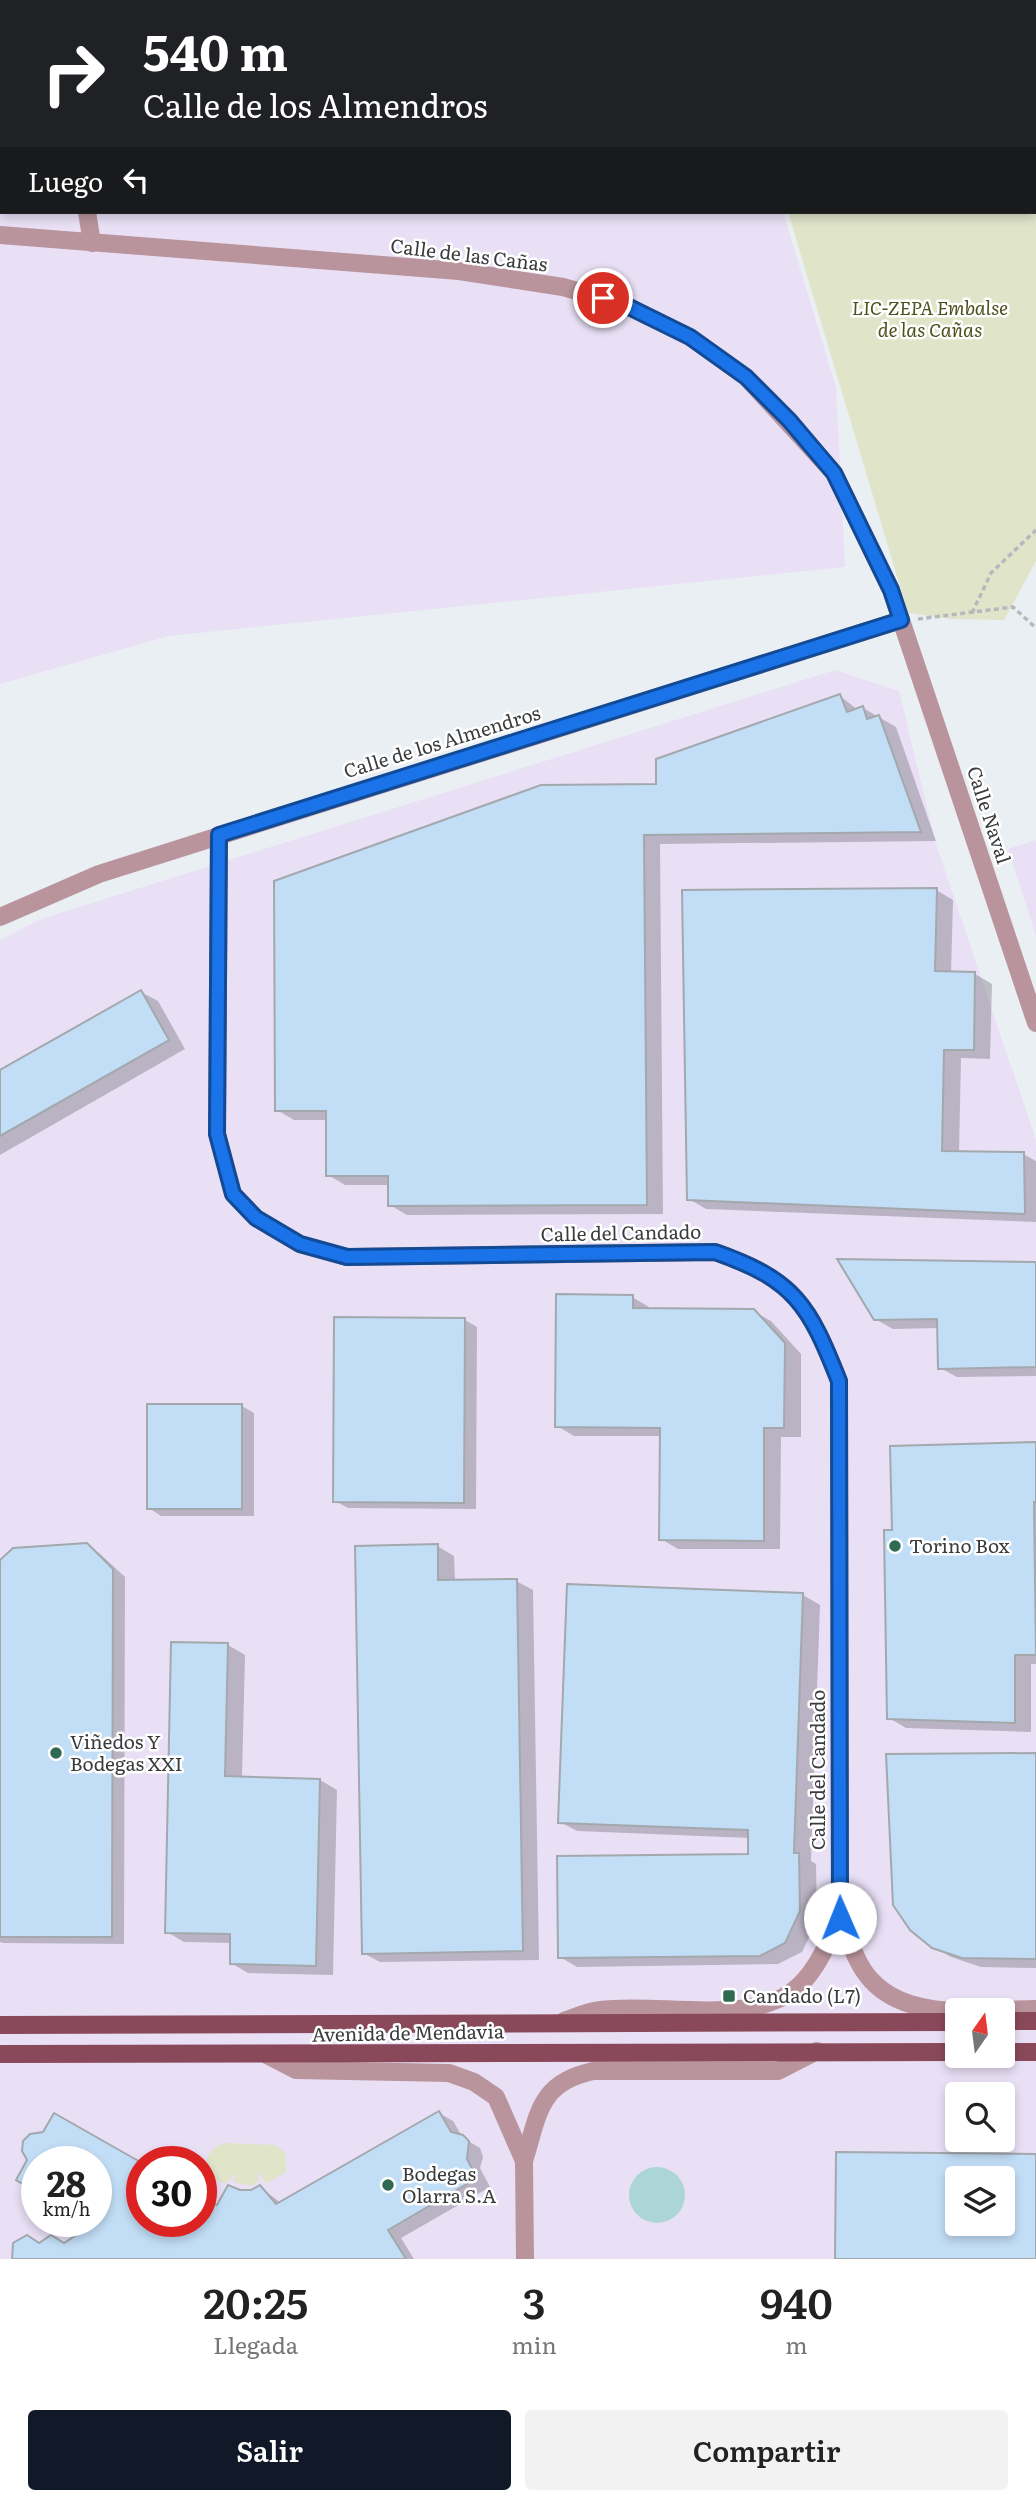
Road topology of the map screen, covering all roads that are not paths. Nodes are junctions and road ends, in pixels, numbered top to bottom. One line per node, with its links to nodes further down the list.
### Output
1 (87, 214): 3 (street)
2 (0, 235): 3 (street, Calle de las Cañas)
3 (92, 243): 4 (street, Calle de las Cañas)
4 (901, 620): 5 (street, Calle de los Almendros); 7 (street, Calle Naval)
5 (219, 835): 6 (street, Calle de los Almendros); 8 (street, Calle del Candado)
6 (0, 917)
7 (1036, 1023)
8 (840, 1918): 9 (street, Calle del Candado); 13 (street, Avenida de Mendavia)
9 (1036, 2009)
10 (1015, 2021): 11 (main road)
11 (1036, 2021)
12 (945, 2022): 13 (main road, Avenida de Mendavia)
13 (558, 2023): 14 (main road, Avenida de Mendavia)
14 (0, 2025)
15 (817, 2052): 16 (main road, Avenida de Mendavia); 20 (main road, Avenida de Mendavia); 21 (street, Avenida de Mendavia)
16 (945, 2052)
17 (1015, 2052): 18 (main road)
18 (1036, 2052)
19 (0, 2054): 20 (main road, Avenida de Mendavia)
20 (267, 2055): 21 (street)
21 (524, 2161): 22 (street)
22 (525, 2259)

